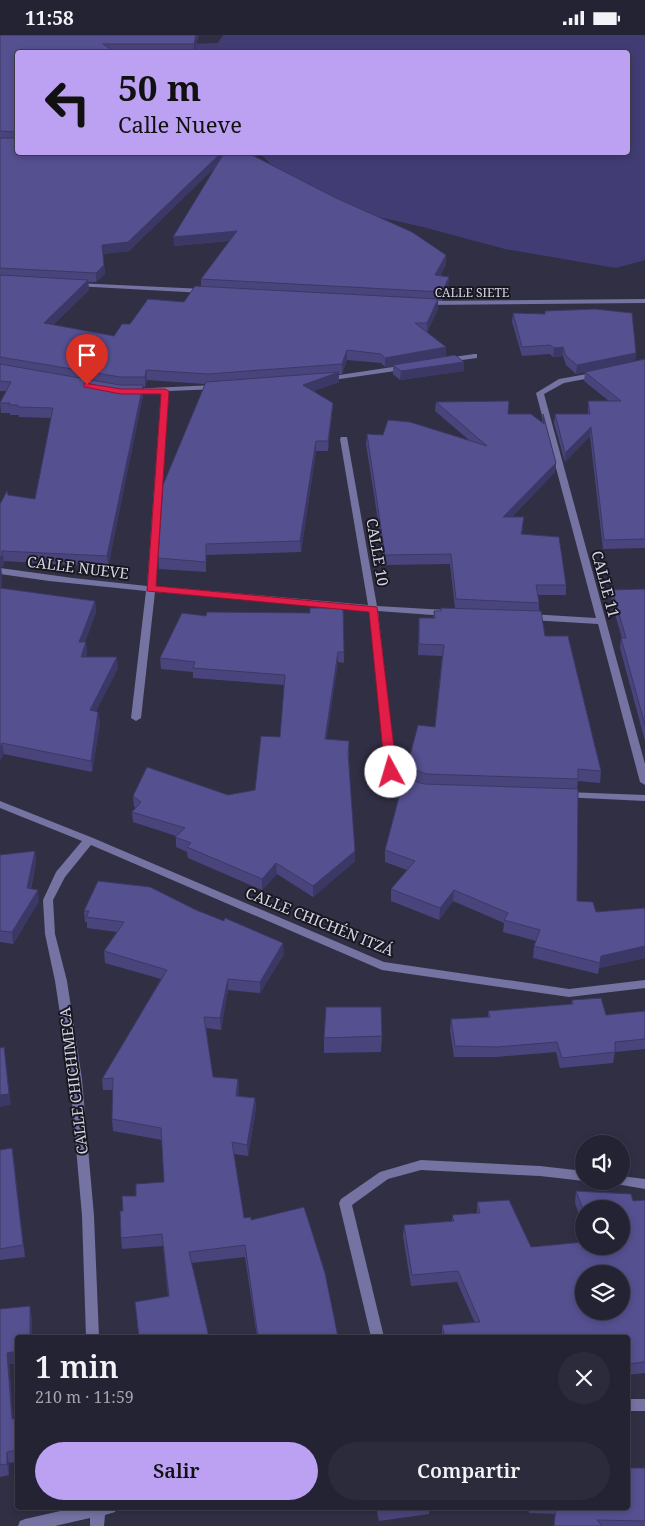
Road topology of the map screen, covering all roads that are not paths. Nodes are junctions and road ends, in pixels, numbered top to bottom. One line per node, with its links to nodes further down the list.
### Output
1 (68, 284): 2 (street)
2 (215, 292)
3 (645, 301): 4 (street, CALLE SIETE)
4 (417, 303)
5 (474, 356): 6 (street)
6 (436, 362)
7 (417, 365): 9 (street)
8 (610, 371): 19 (street, CALLE 11)
9 (321, 379)
10 (224, 387): 12 (street)
11 (121, 391): 12 (street)
12 (165, 391): 15 (street)
13 (344, 439): 16 (street, CALLE 10)
14 (0, 571): 15 (street, CALLE NUEVE)
15 (151, 588): 16 (street, CALLE NUEVE); 20 (street)
16 (374, 609): 17 (street, CALLE NUEVE); 22 (street, CALLE 10)
17 (453, 613)
18 (522, 617): 19 (street)
19 (602, 621): 21 (street, CALLE 11)
20 (136, 718)
21 (645, 782)
22 (424, 791)
23 (558, 795): 24 (street)
24 (645, 798)
25 (0, 804): 26 (street, CALLE CHICHÉN ITZÁ)
26 (89, 839): 27 (street, CALLE CHICHÉN ITZÁ); 31 (street, CALLE CHICHIMECA)
27 (645, 983)
28 (575, 1176): 32 (street)
29 (630, 1183): 30 (street)
30 (645, 1185)
31 (92, 1335)
32 (376, 1335)
33 (630, 1405): 34 (street)
34 (645, 1405)
35 (97, 1510): 37 (street)
36 (102, 1510): 38 (street)
37 (25, 1526)
38 (97, 1526)

